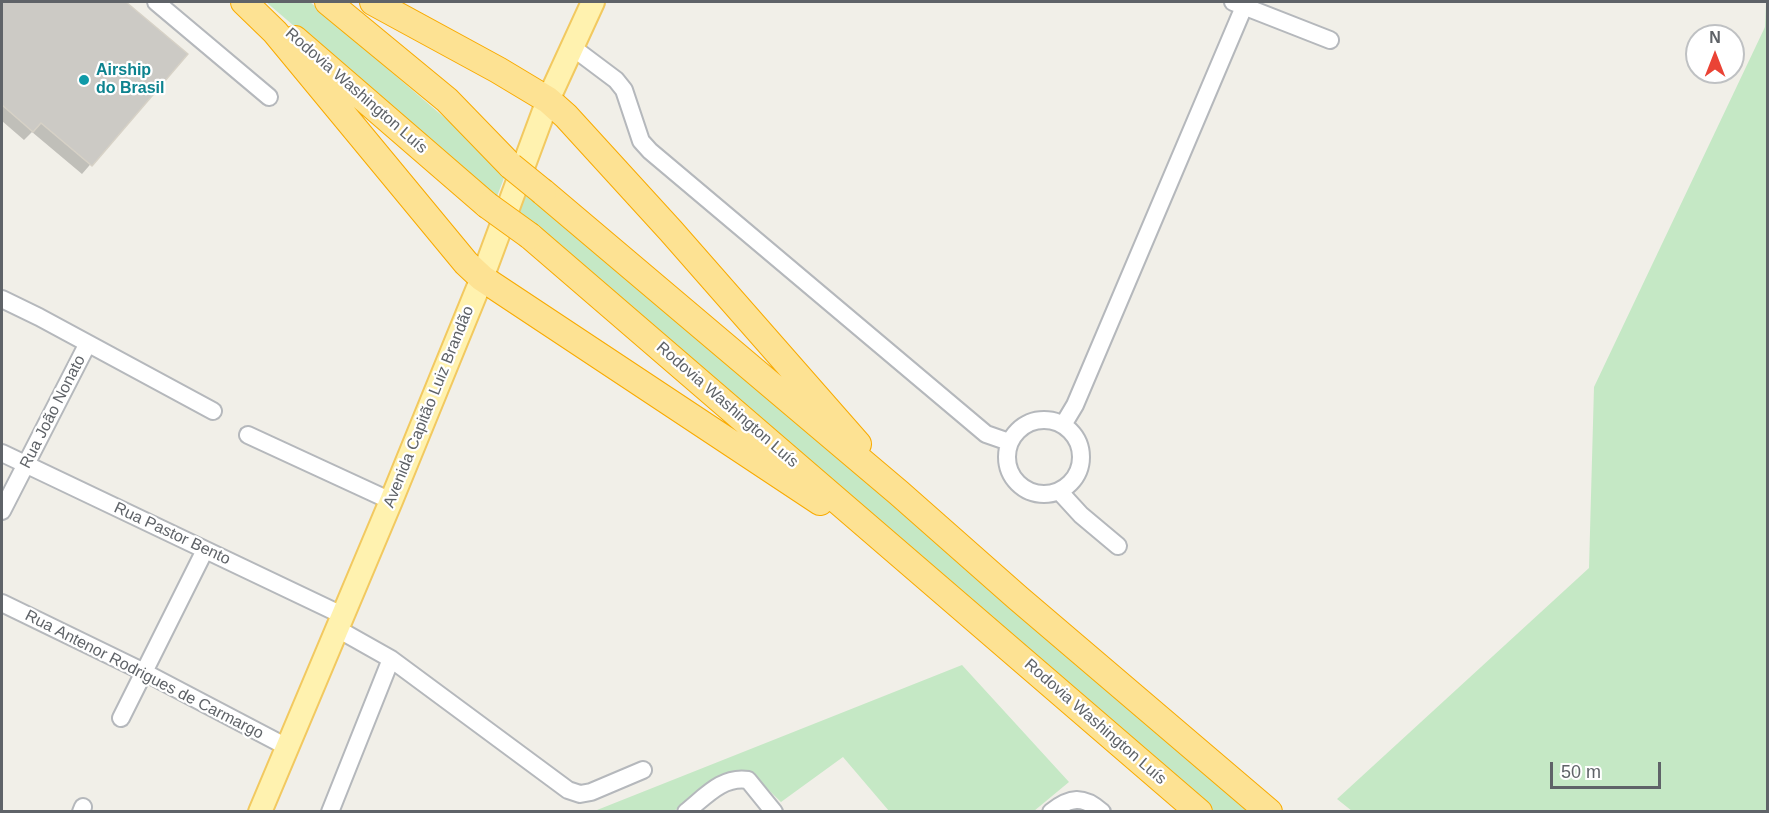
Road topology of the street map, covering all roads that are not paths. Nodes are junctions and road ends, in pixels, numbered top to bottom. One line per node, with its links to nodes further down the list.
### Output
1 (156, 2): 10 (street)
2 (244, 2): 12 (highway)
3 (252, 2): 27 (highway, Rodovia Washington Luís, bridge)
4 (328, 2): 22 (highway, bridge)
5 (373, 2): 11 (highway)
6 (593, 2): 9 (main road, Avenida Capitão Luiz Brandão)
7 (1241, 3): 8 (street); 16 (street)
8 (1330, 40)
9 (572, 47): 11 (main road, Avenida Capitão Luiz Brandão); 18 (street)
10 (269, 97)
11 (548, 100): 12 (main road, Avenida Capitão Luiz Brandão); 22 (highway)
12 (482, 278): 23 (main road, Avenida Capitão Luiz Brandão); 27 (highway)
13 (2, 299): 14 (street)
14 (87, 345): 15 (street); 20 (street, Rua João Nonato)
15 (213, 411)
16 (1063, 425): 18 (street); 21 (street)
17 (248, 435): 23 (street)
18 (1009, 442): 21 (street)
19 (2, 453): 20 (street, Rua Pastor Bento)
20 (25, 465): 24 (street, Rua João Nonato); 26 (street, Rua Pastor Bento)
21 (1059, 491): 25 (street)
22 (899, 493): 42 (highway)
23 (391, 501): 29 (main road, Avenida Capitão Luiz Brandão)
24 (2, 511)
25 (1118, 546)
26 (205, 550): 29 (street, Rua Pastor Bento); 31 (street)
27 (902, 556): 41 (highway, Rodovia Washington Luís)
28 (2, 603): 31 (street, Rua Antenor Rodrigues de Carmargo)
29 (339, 621): 30 (street, Rua Pastor Bento); 33 (main road, Avenida Capitão Luiz Brandão)
30 (391, 659): 34 (street, Rua Pastor Bento); 37 (street)
31 (144, 672): 32 (street); 33 (street, Rua Antenor Rodrigues de Carmargo)
32 (121, 718)
33 (287, 747): 36 (main road, Avenida Capitão Luiz Brandão)
34 (643, 770)
35 (1099, 809): 40 (street)
36 (260, 812)
37 (330, 812)
38 (686, 812): 39 (street)
39 (774, 812)
40 (1051, 812)
41 (1199, 812)
42 (1269, 812)

